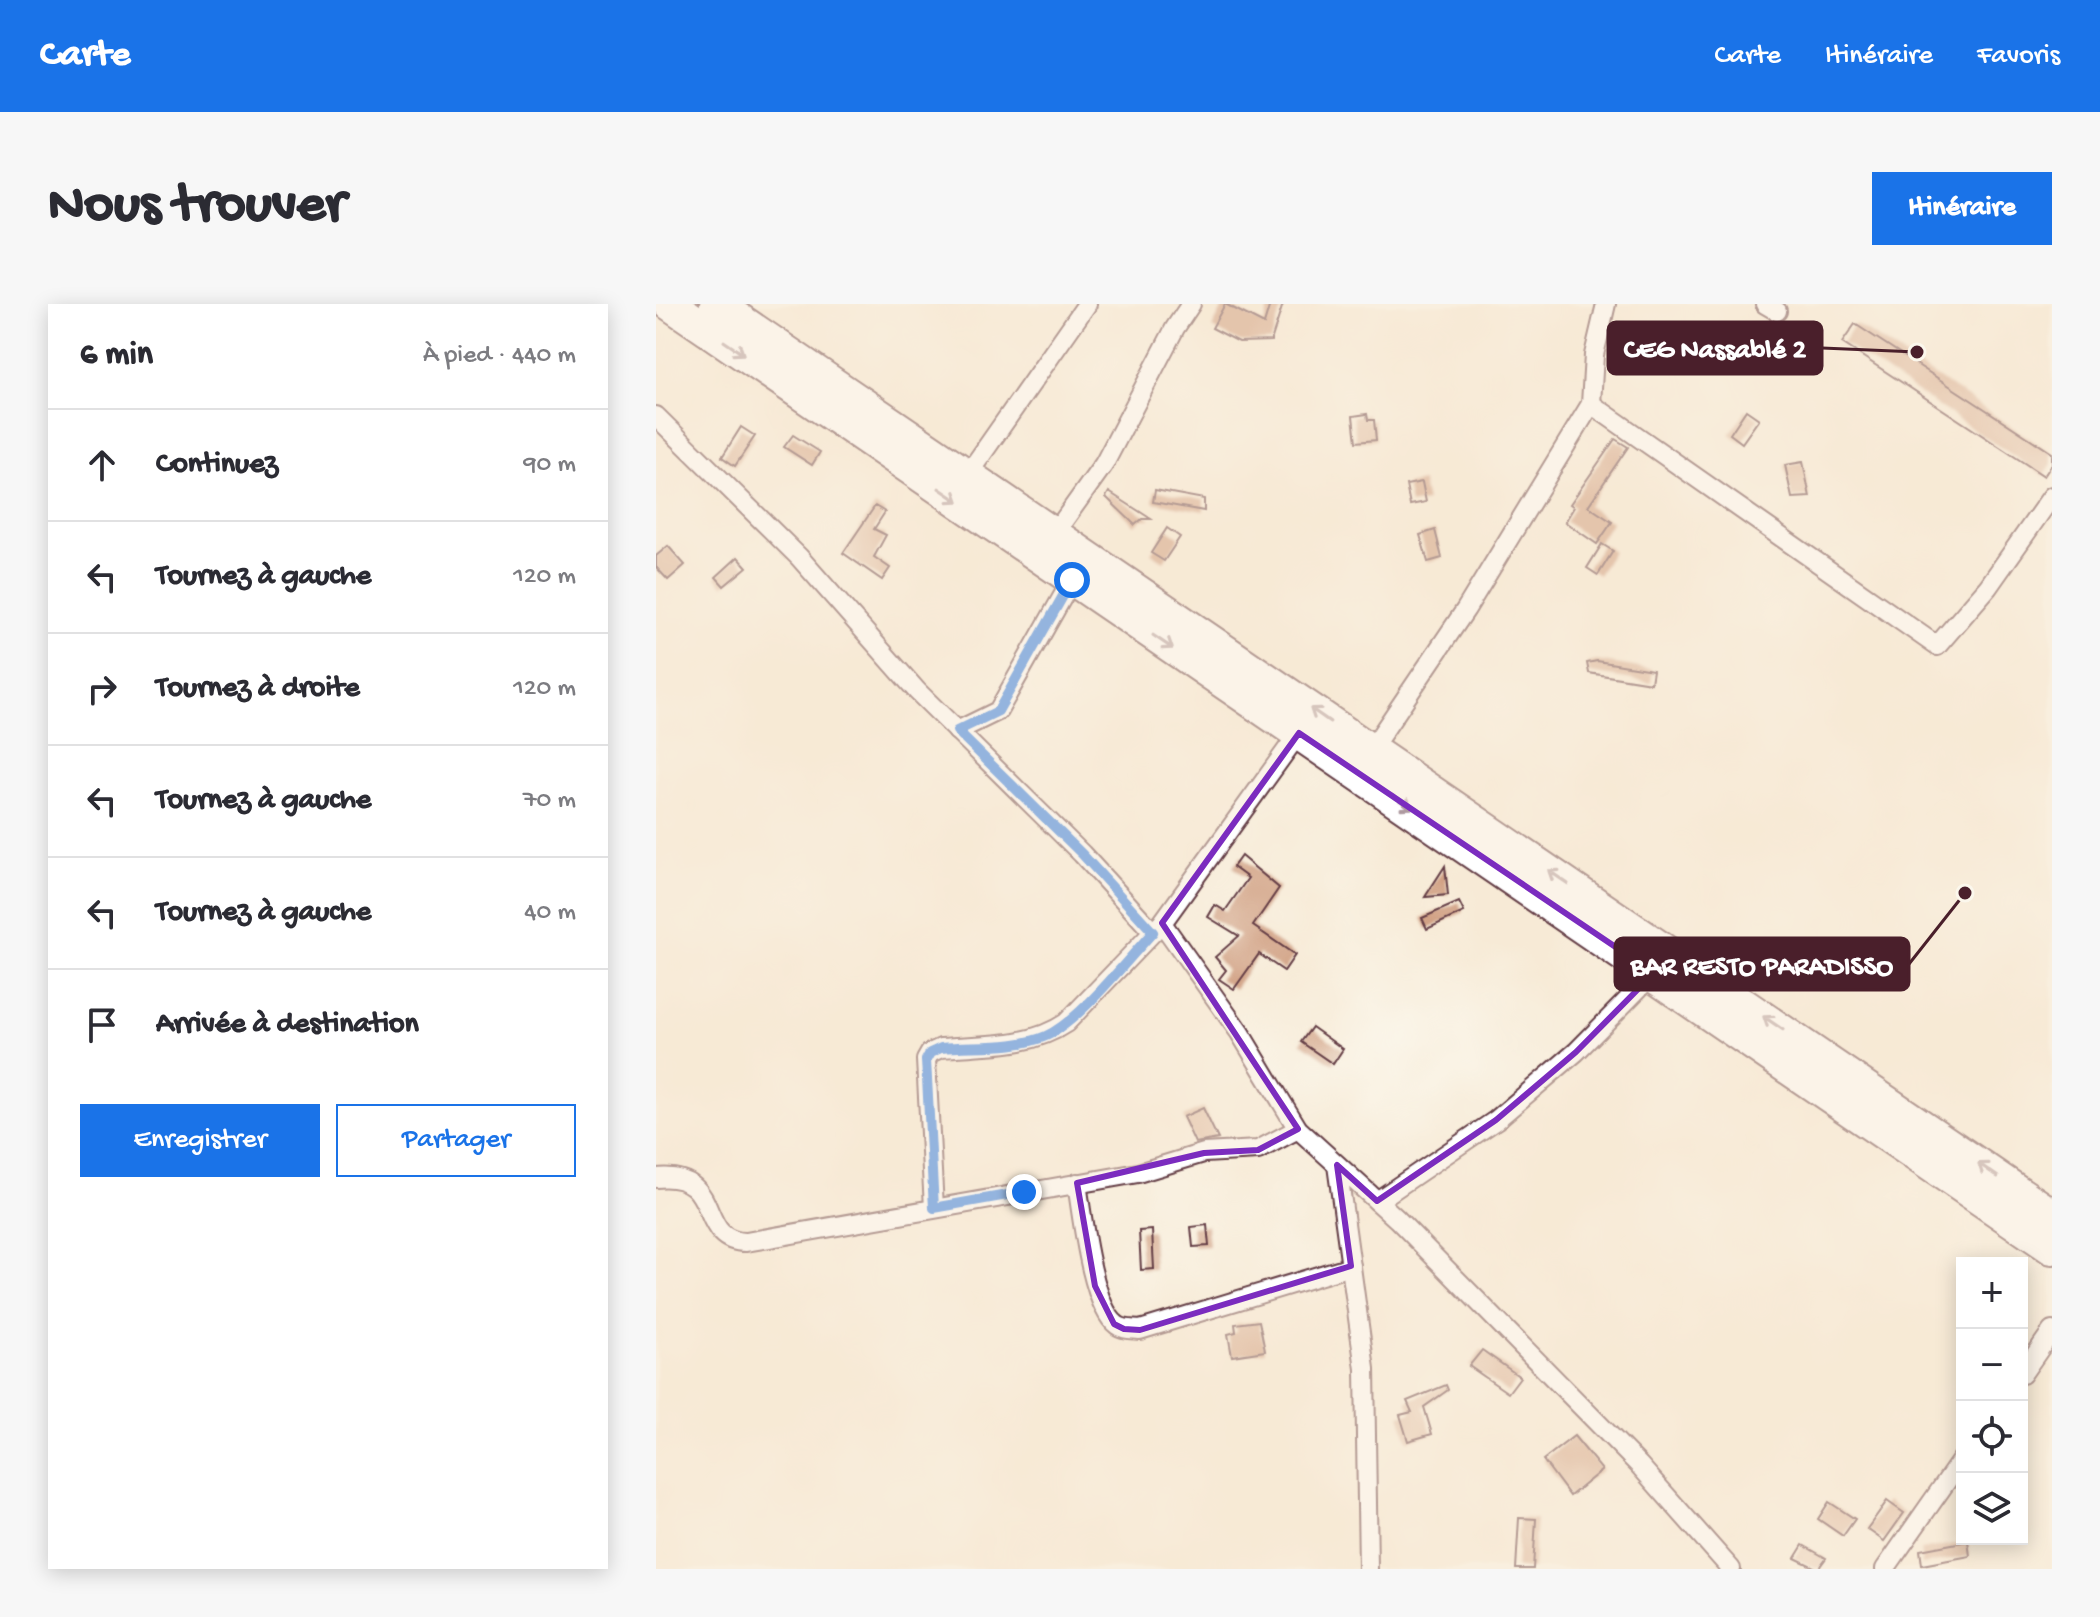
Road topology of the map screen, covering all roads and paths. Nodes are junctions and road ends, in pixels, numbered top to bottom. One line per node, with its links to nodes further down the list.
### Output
1 (670, 304): 10 (highway, one-way to 10)
2 (1087, 304): 8 (street)
3 (1191, 304): 10 (street)
4 (1606, 304): 6 (street)
5 (727, 307): 8 (highway)
6 (1591, 404): 9 (street); 14 (street)
7 (656, 416): 12 (street)
8 (968, 474): 10 (highway)
9 (2051, 500)
10 (1047, 544): 11 (highway); 14 (highway, one-way to 10)
11 (1072, 580): 12 (street); 13 (highway, one-way to 13)
12 (957, 731): 15 (street)
13 (1299, 733): 14 (highway); 15 (street)
14 (1364, 761): 16 (highway, one-way to 16); 23 (highway, one-way to 14)
15 (1158, 927): 17 (street); 22 (street)
16 (1654, 973): 21 (street); 24 (highway)
17 (1298, 1129): 18 (street); 20 (street)
18 (1337, 1165): 21 (street); 25 (street)
19 (656, 1178): 22 (street)
20 (1077, 1183): 22 (street); 25 (street)
21 (1377, 1201): 30 (street)
22 (934, 1208)
23 (2052, 1215)
24 (2052, 1248)
25 (1351, 1266): 29 (street)
26 (2052, 1331): 27 (street)
27 (2028, 1365)
28 (1956, 1468): 31 (street)
29 (1368, 1569)
30 (1731, 1569)
31 (1885, 1569)

